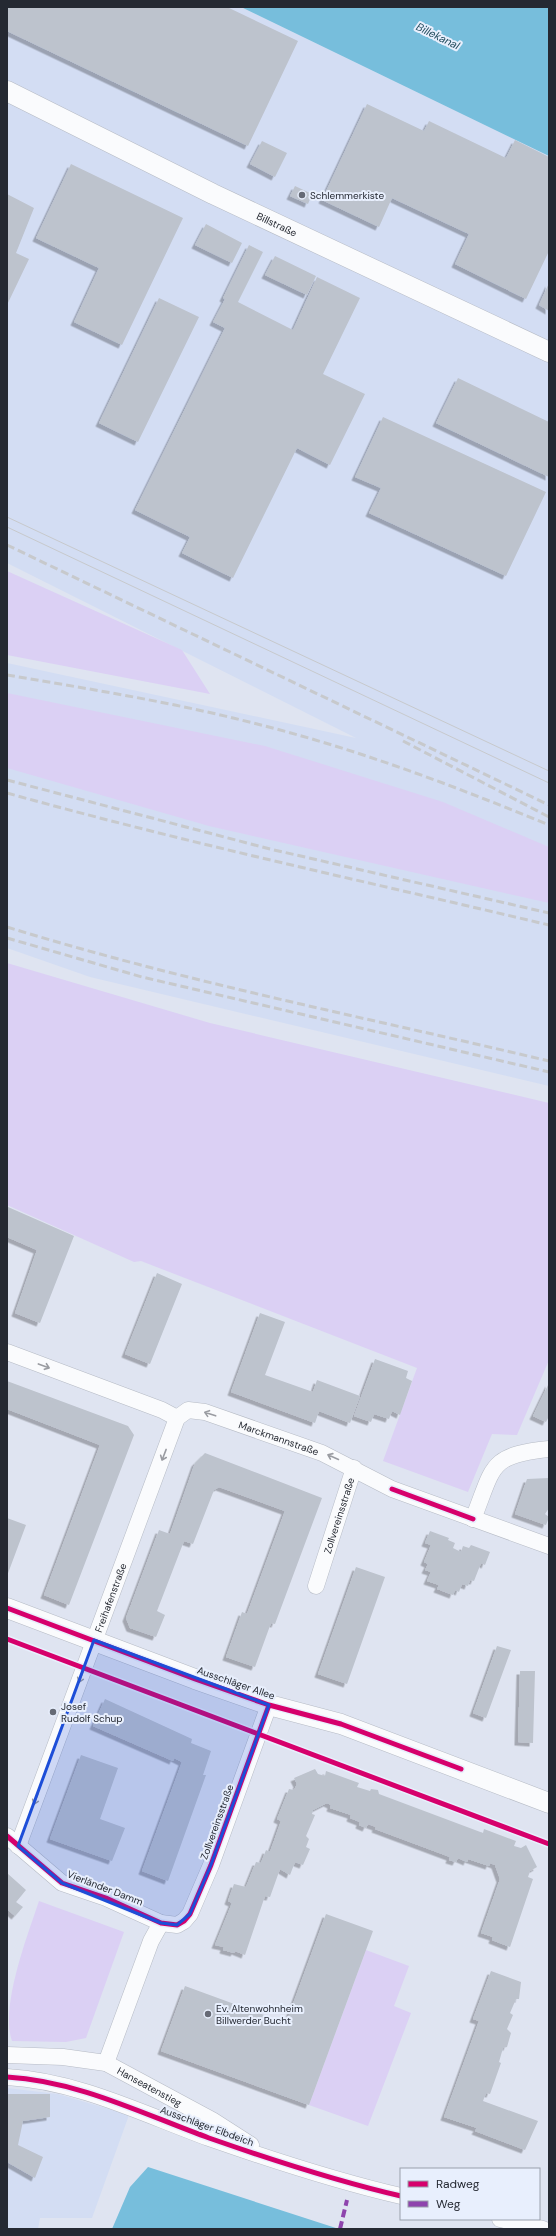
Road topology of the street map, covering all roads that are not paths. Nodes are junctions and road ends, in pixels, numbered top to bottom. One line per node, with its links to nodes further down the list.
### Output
1 (7, 91): 2 (street, Billstraße)
2 (549, 352)
3 (7, 1352): 4 (street, one-way to 4)
4 (177, 1418): 6 (street, Marckmannstraße, one-way to 4); 11 (street, Freihafenstraße, one-way to 11)
5 (549, 1449): 7 (street)
6 (354, 1468): 7 (street, Marckmannstraße); 9 (street, Zollvereinsstraße)
7 (473, 1519): 8 (street, Marckmannstraße)
8 (549, 1546)
9 (316, 1586)
10 (7, 1608): 11 (street, Ausschläger Allee)
11 (94, 1640): 12 (street, Ausschläger Allee); 14 (street, Freihafenstraße, one-way to 14)
12 (269, 1705): 13 (street, Ausschläger Allee); 15 (street, Zollvereinsstraße)
13 (549, 1803)
14 (13, 1841): 15 (street, Vierländer Damm)
15 (161, 1923): 17 (street, Hanseatenstieg)
16 (7, 2055): 17 (street, Hanseatenstieg)
17 (106, 2063): 19 (street, Hanseatenstieg)
18 (7, 2076): 19 (street, Ausschläger Elbdeich)
19 (275, 2160): 20 (street, Ausschläger Elbdeich)
20 (400, 2196)
21 (504, 2220): 22 (street)
22 (544, 2229)

